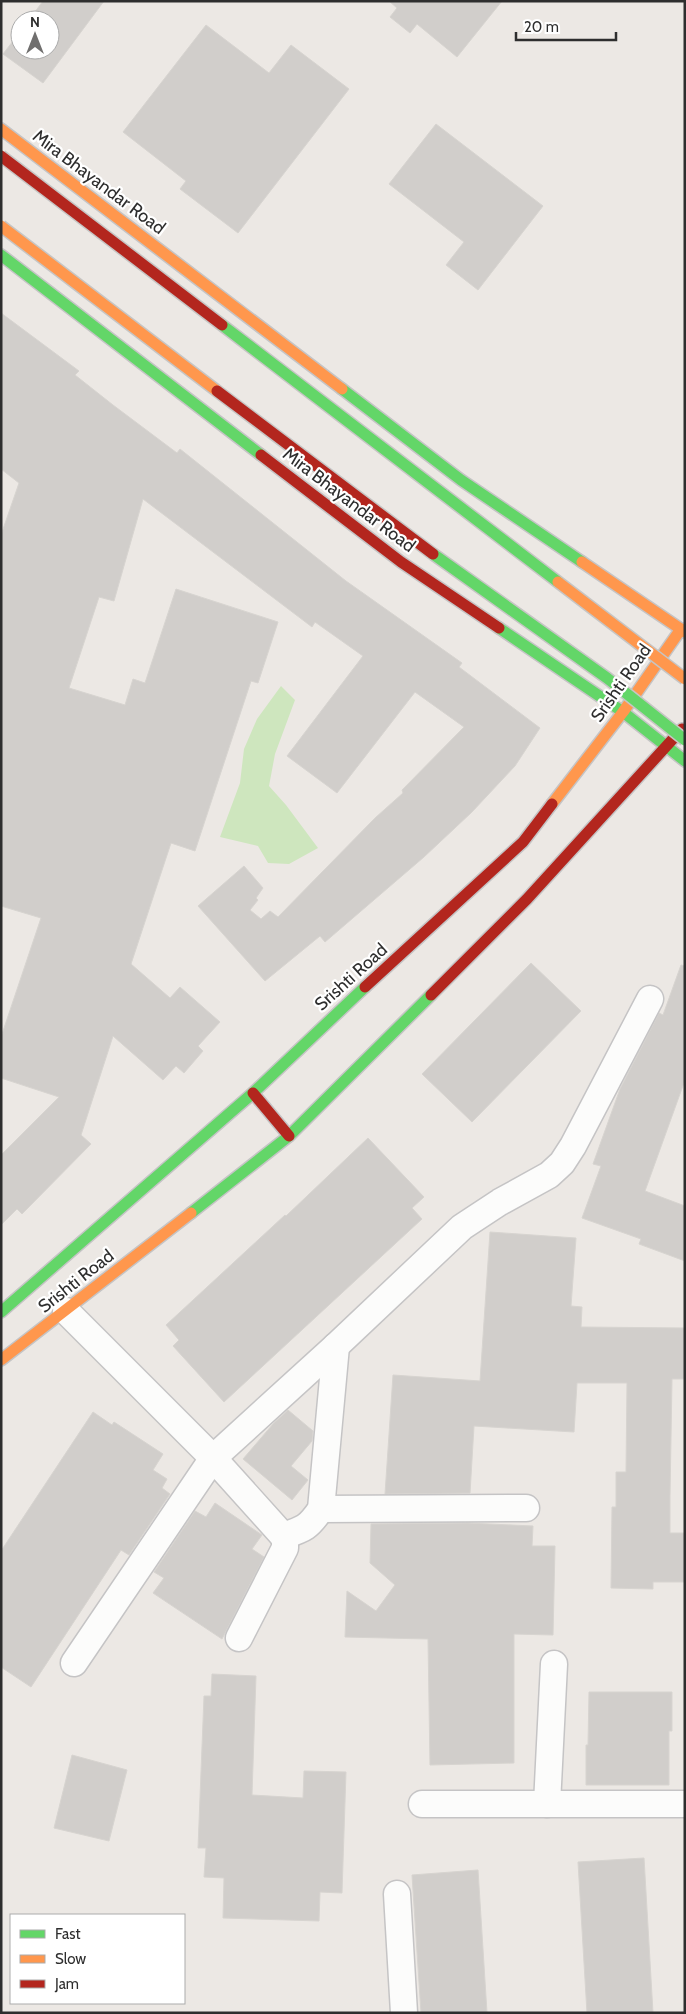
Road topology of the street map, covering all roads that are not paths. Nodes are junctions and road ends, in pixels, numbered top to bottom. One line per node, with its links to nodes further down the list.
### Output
1 (1, 129): 5 (main road, Mira Bhayandar Road)
2 (1, 156): 6 (main road, bridge)
3 (1, 226): 9 (main road, bridge)
4 (1, 255): 7 (main road, Mira Bhayandar Road)
5 (683, 630): 7 (main road, Srishti Road)
6 (685, 679)
7 (623, 712): 10 (main road, Mira Bhayandar Road); 13 (main road, Srishti Road)
8 (685, 726): 10 (main road, Srishti Road)
9 (685, 740)
10 (668, 746): 11 (main road, Mira Bhayandar Road); 14 (main road, Srishti Road)
11 (685, 761)
12 (650, 999): 17 (street)
13 (253, 1093): 14 (main road); 16 (main road, Srishti Road)
14 (289, 1136): 15 (main road, Srishti Road)
15 (66, 1311): 18 (main road, Srishti Road); 19 (street)
16 (1, 1312)
17 (336, 1346): 19 (street); 21 (street)
18 (1, 1360)
19 (213, 1458): 22 (street); 24 (street)
20 (526, 1508): 21 (street)
21 (321, 1509): 22 (street)
22 (283, 1536): 23 (street)
23 (238, 1638)
24 (74, 1663)
25 (554, 1664): 27 (street)
26 (422, 1804): 27 (street)
27 (547, 1804): 28 (street)
28 (684, 1808)
29 (397, 1894): 30 (street)
30 (404, 2013)

